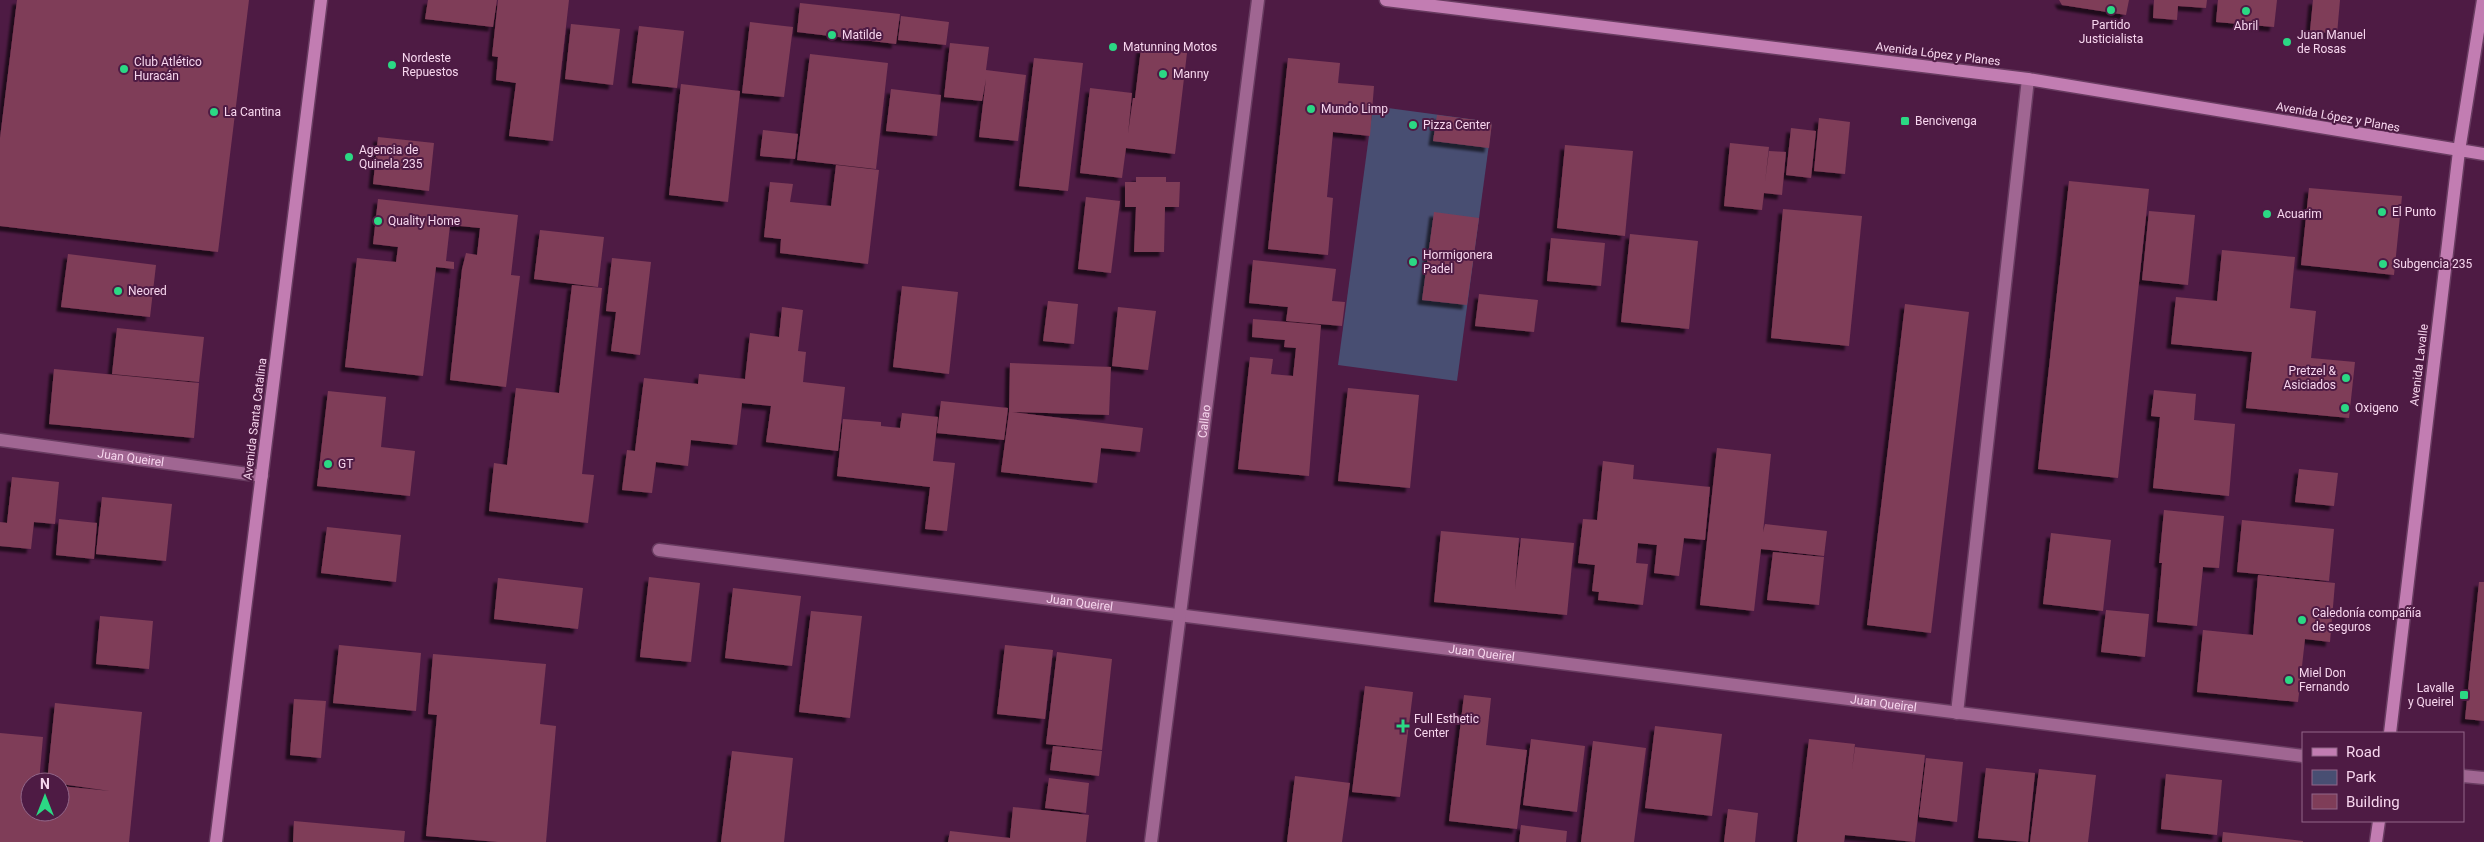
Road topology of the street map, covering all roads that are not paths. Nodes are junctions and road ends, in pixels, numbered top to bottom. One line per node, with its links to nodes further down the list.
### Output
1 (322, 0): 9 (main road, Avenida Santa Catalina)
2 (1258, 0): 11 (street, Callao)
3 (1386, 0): 5 (main road, Avenida López y Planes)
4 (2483, 0): 6 (main road, Avenida Lavalle)
5 (2028, 79): 6 (main road, Avenida López y Planes); 12 (street)
6 (2459, 151): 7 (main road, Avenida López y Planes); 13 (main road, Avenida Lavalle)
7 (2484, 154)
8 (0, 440): 9 (street, Juan Queirel)
9 (262, 476): 18 (main road, Avenida Santa Catalina)
10 (659, 550): 11 (street, Juan Queirel)
11 (1180, 616): 12 (street, Juan Queirel); 19 (street, Callao)
12 (1957, 713): 14 (street, Juan Queirel)
13 (2390, 732)
14 (2302, 756)
15 (2464, 776): 16 (street)
16 (2484, 778)
17 (2379, 822): 20 (main road)
18 (216, 842)
19 (1151, 842)
20 (2376, 842)

